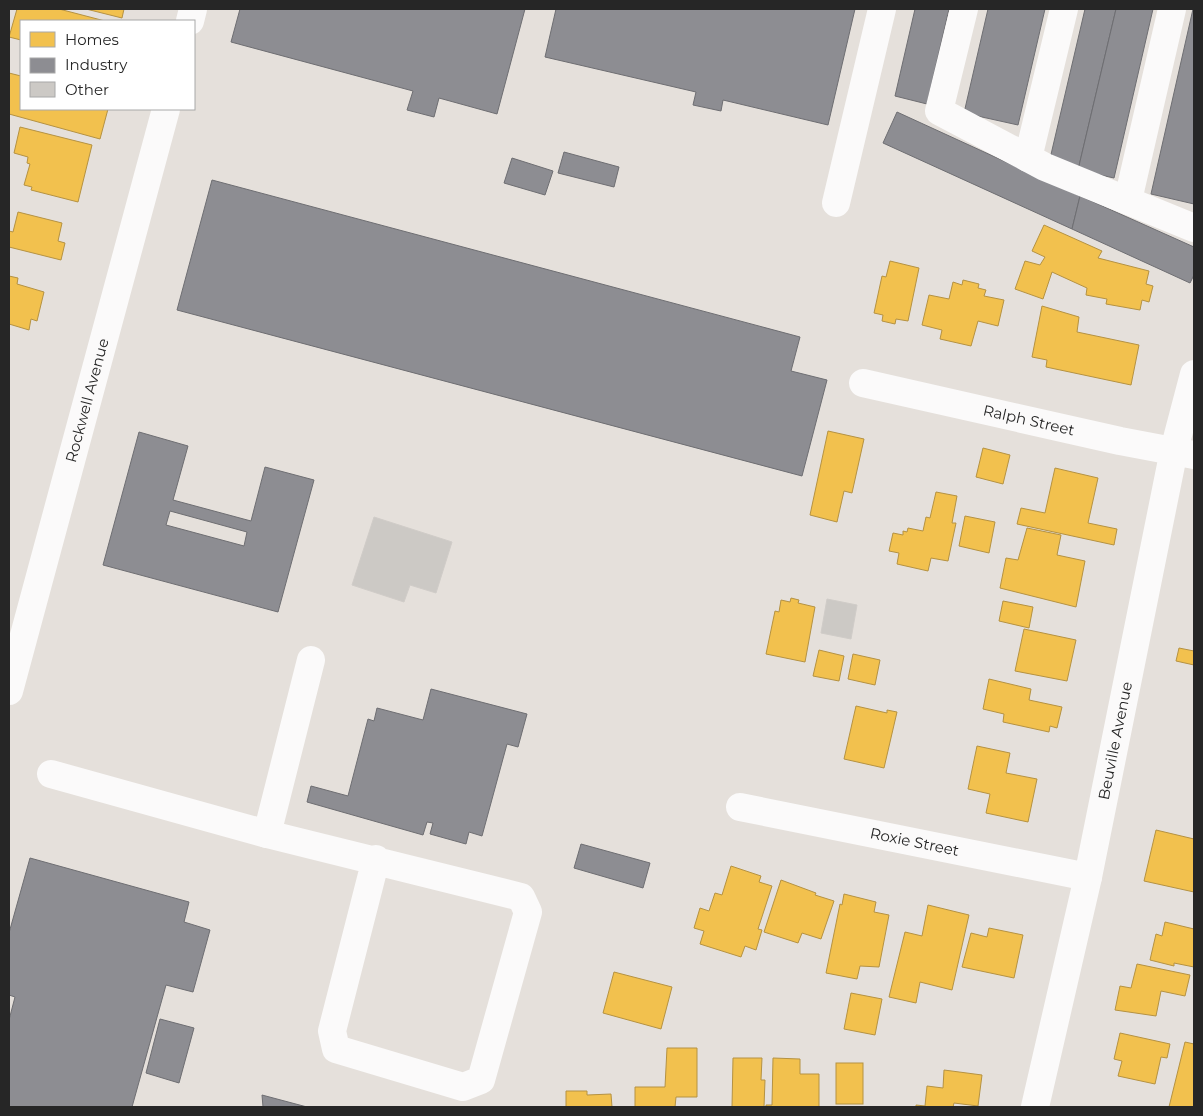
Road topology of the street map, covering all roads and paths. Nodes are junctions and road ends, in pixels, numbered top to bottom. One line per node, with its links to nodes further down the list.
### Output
1 (882, 9): 8 (street)
2 (964, 9): 6 (street)
3 (1064, 9): 6 (street)
4 (1172, 9): 7 (street)
5 (166, 110): 14 (street, Rockwell Avenue)
6 (1028, 158): 7 (street)
7 (1128, 200): 9 (street)
8 (836, 203)
9 (1194, 228)
10 (1194, 374): 12 (street, Beuville Avenue)
11 (863, 382): 12 (street, Ralph Street)
12 (1184, 452): 19 (street, Beuville Avenue)
13 (311, 660): 17 (street)
14 (9, 691)
15 (51, 774): 17 (street)
16 (740, 807): 19 (street, Roxie Street)
17 (267, 834): 18 (street)
18 (376, 859): 18 (street)
19 (1088, 877): 20 (street, Beuville Avenue)
20 (1035, 1107)

